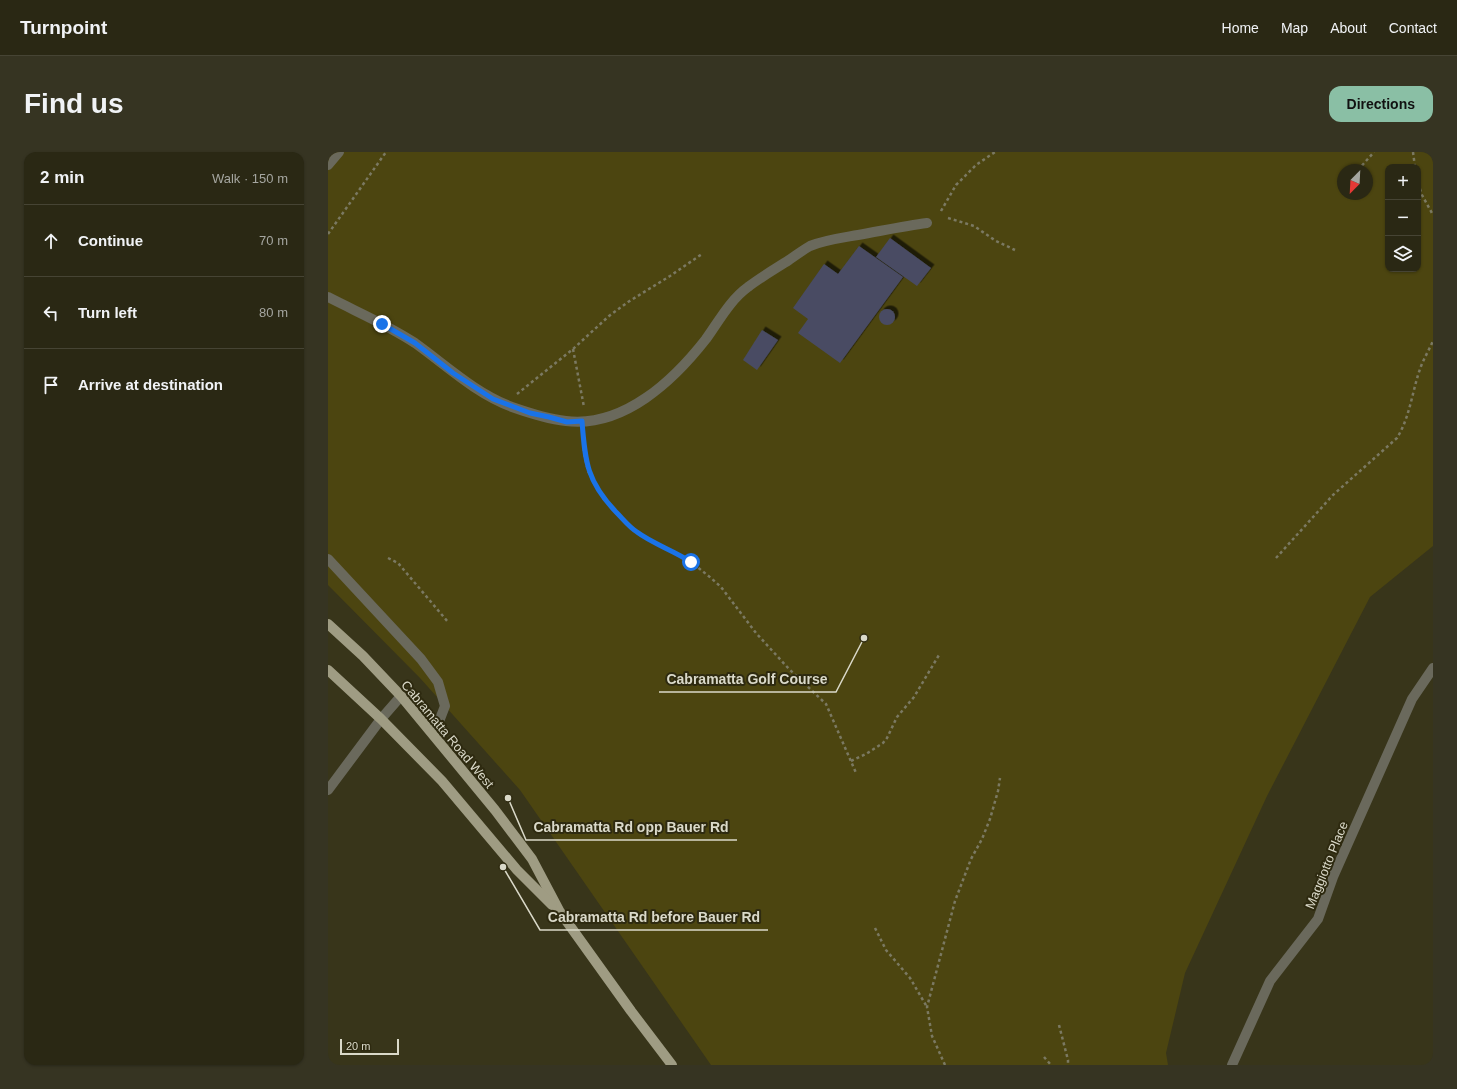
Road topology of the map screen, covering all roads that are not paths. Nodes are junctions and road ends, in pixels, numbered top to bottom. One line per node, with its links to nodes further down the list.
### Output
1 (339, 152): 2 (street)
2 (328, 165)
3 (927, 223): 4 (street)
4 (328, 297)
5 (328, 559): 11 (street)
6 (328, 624): 9 (main road, Cabramatta Road West)
7 (1433, 668): 15 (street, Maggiotto Place)
8 (328, 670): 10 (main road, Cabramatta Road West)
9 (401, 696): 10 (street); 11 (main road, Cabramatta Road West)
10 (381, 720): 12 (street); 13 (main road, Cabramatta Road West)
11 (430, 730): 13 (main road, Cabramatta Road West)
12 (328, 790)
13 (560, 912): 14 (main road, Cabramatta Road West)
14 (672, 1065)
15 (1232, 1065)

